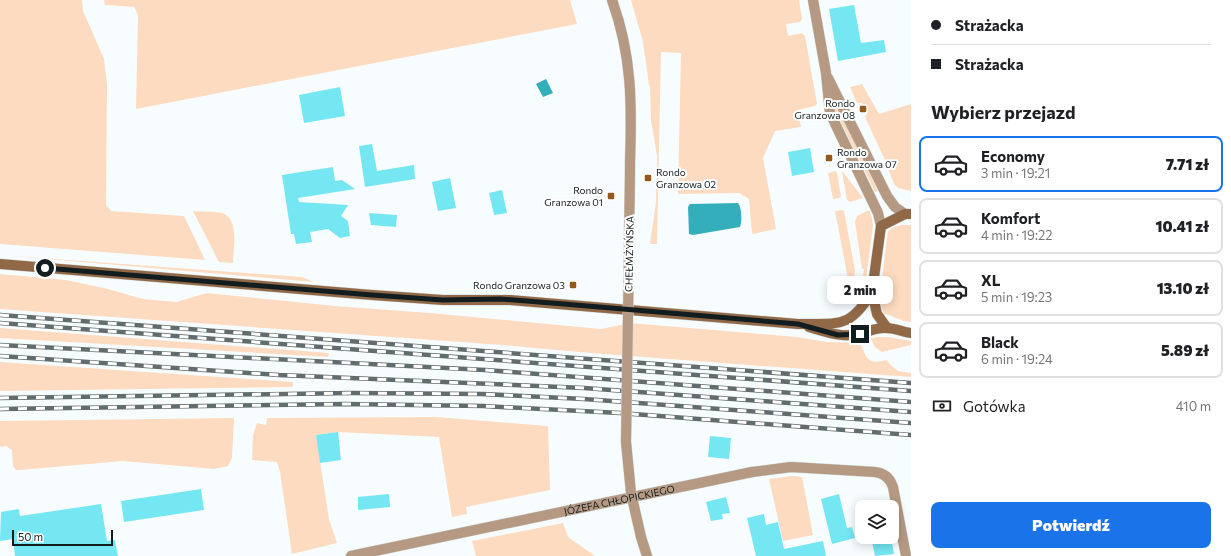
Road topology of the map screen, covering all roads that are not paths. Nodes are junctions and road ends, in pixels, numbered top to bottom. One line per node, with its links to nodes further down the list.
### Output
1 (612, 0): 12 (street, CHEŁMŻYŃSKA, bridge)
2 (813, 0): 3 (street)
3 (826, 73): 4 (street); 5 (street)
4 (908, 214): 5 (main road)
5 (881, 226): 7 (main road)
6 (0, 264): 8 (main road)
7 (872, 292): 8 (main road); 9 (main road)
8 (798, 324): 9 (main road)
9 (887, 328): 10 (main road)
10 (911, 333)
11 (351, 556): 13 (street, JÓZEFA CHŁOPICKIEGO)
12 (647, 556)
13 (906, 556)

